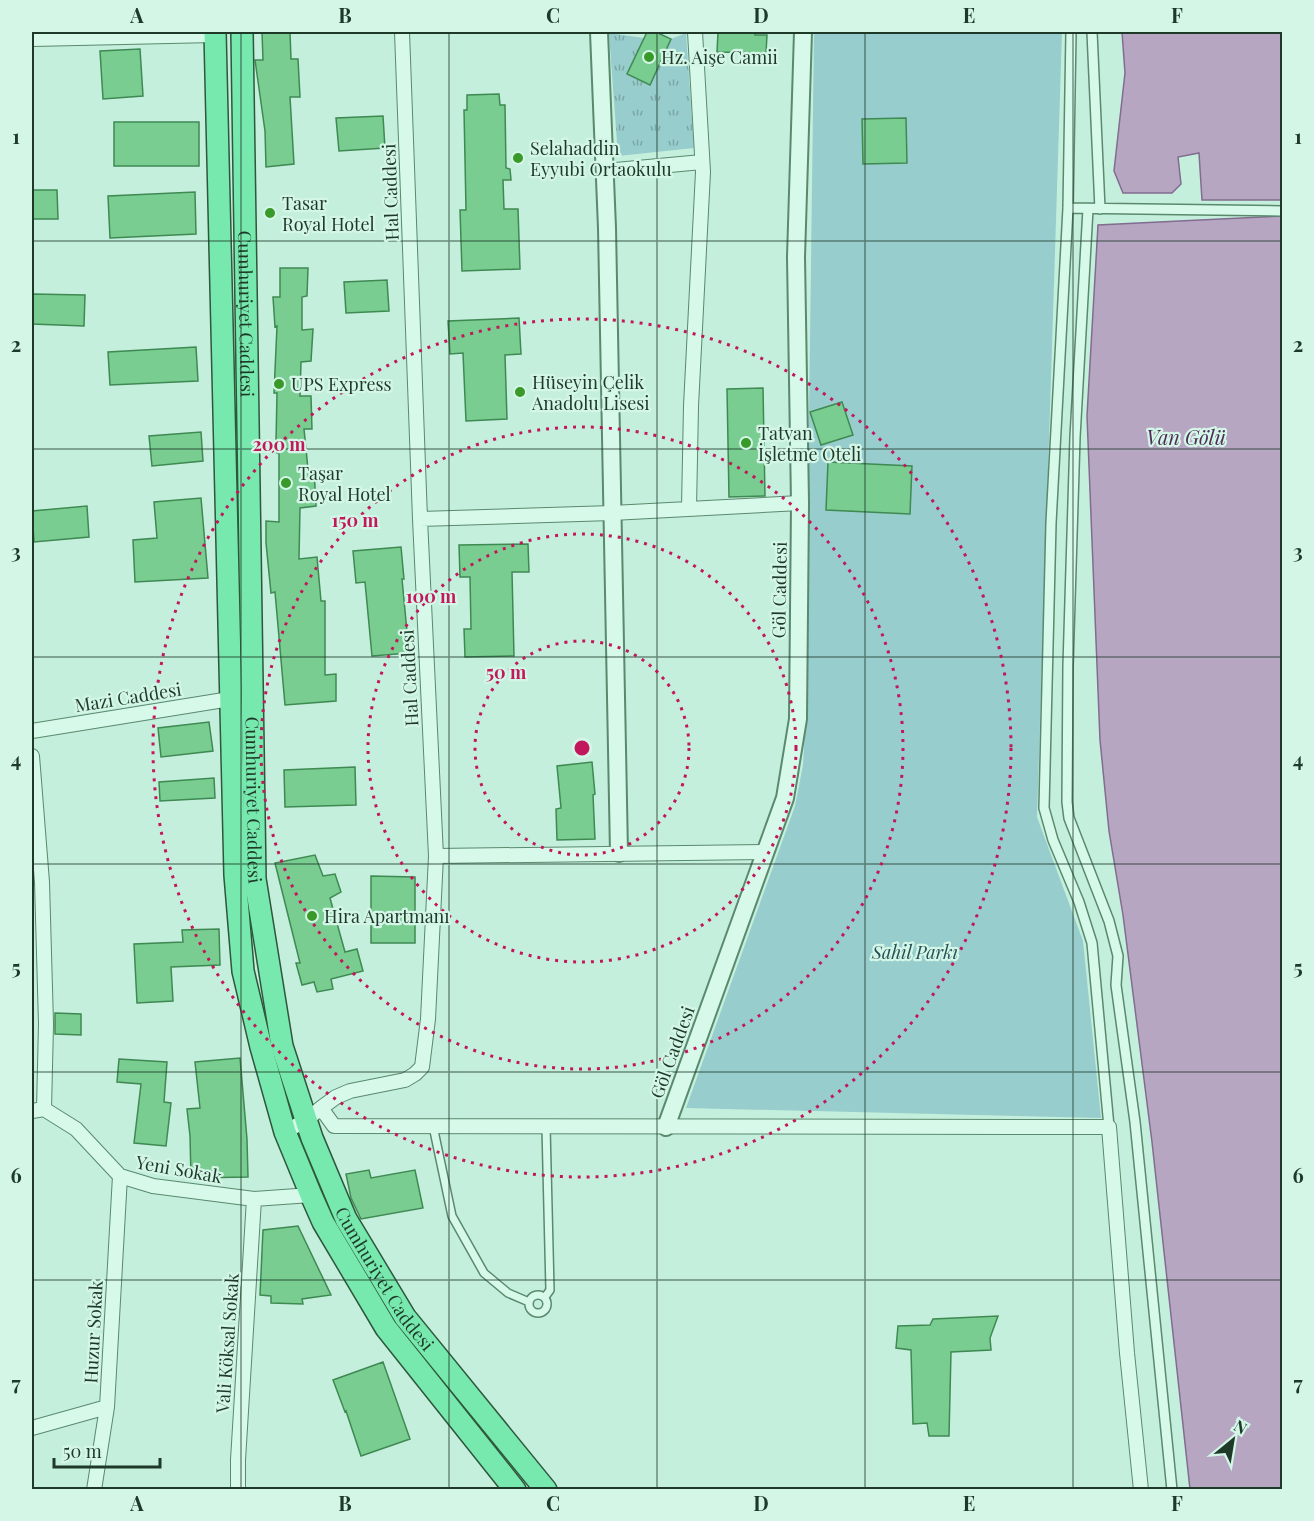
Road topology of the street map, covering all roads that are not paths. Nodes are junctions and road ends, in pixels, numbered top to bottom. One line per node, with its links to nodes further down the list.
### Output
1 (242, 32): 30 (highway, Cumhuriyet Caddesi)
2 (402, 32): 19 (street, Hal Caddesi)
3 (599, 32): 11 (street)
4 (694, 32): 10 (street)
5 (803, 32): 16 (street, Göl Caddesi)
6 (1071, 32): 12 (street)
7 (1092, 32): 14 (street)
8 (215, 33): 9 (street); 20 (highway, Cumhuriyet Caddesi)
9 (32, 39)
10 (702, 162): 11 (street); 17 (street)
11 (605, 171): 18 (street)
12 (1068, 208): 13 (street); 34 (street)
13 (1088, 208): 14 (street); 48 (street)
14 (1100, 209): 15 (street)
15 (1282, 211)
16 (800, 503): 17 (street); 23 (street, Göl Caddesi)
17 (689, 508): 18 (street)
18 (612, 513): 19 (street); 24 (street)
19 (420, 519): 25 (street, Hal Caddesi)
20 (230, 699): 21 (street, Mazi Caddesi); 35 (highway, Cumhuriyet Caddesi)
21 (32, 731)
22 (32, 756): 26 (street)
23 (766, 852): 24 (street); 33 (street, Göl Caddesi)
24 (619, 853): 25 (street)
25 (436, 856): 30 (street, Hal Caddesi)
26 (37, 882): 27 (street)
27 (46, 1024): 28 (street); 29 (street)
28 (32, 1026)
29 (38, 1110): 36 (street, Yeni Sokak)
30 (314, 1114): 31 (street); 35 (street, Hal Caddesi); 46 (highway, Cumhuriyet Caddesi)
31 (434, 1126): 32 (street); 40 (lane)
32 (546, 1127): 33 (street); 39 (lane)
33 (666, 1127): 34 (street)
34 (1109, 1127): 47 (street)
35 (285, 1132): 37 (highway, Cumhuriyet Caddesi)
36 (120, 1176): 38 (street, Yeni Sokak); 41 (street, Huzur Sokak)
37 (311, 1195): 38 (street, Yeni Sokak); 43 (highway, Cumhuriyet Caddesi)
38 (254, 1198): 45 (street, Vali Köksal Sokak)
39 (545, 1297): 40 (lane); 40 (lane)
40 (529, 1302)
41 (107, 1407): 42 (street); 44 (street, Huzur Sokak)
42 (32, 1428)
43 (514, 1489)
44 (94, 1490)
45 (238, 1490)
46 (546, 1490)
47 (1141, 1490)
48 (1172, 1490)

